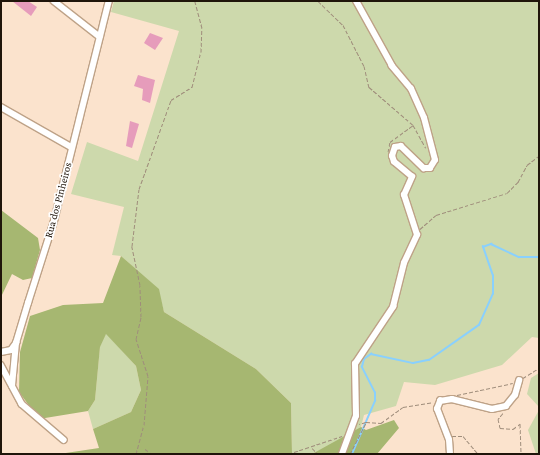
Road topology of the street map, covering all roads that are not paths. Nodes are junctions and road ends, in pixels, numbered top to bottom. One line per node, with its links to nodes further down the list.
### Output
1 (54, 1): 4 (street)
2 (109, 1): 4 (street, Rua dos Pinheiros)
3 (356, 1): 13 (street)
4 (100, 37): 6 (street, Rua dos Pinheiros)
5 (1, 107): 6 (street)
6 (72, 147): 7 (street, Rua dos Pinheiros)
7 (16, 343): 8 (street); 11 (street, Rua dos Pinheiros)
8 (1, 352)
9 (1, 365): 11 (street)
10 (519, 381): 14 (street)
11 (12, 386): 12 (street)
12 (64, 440)
13 (342, 454)
14 (450, 454)

